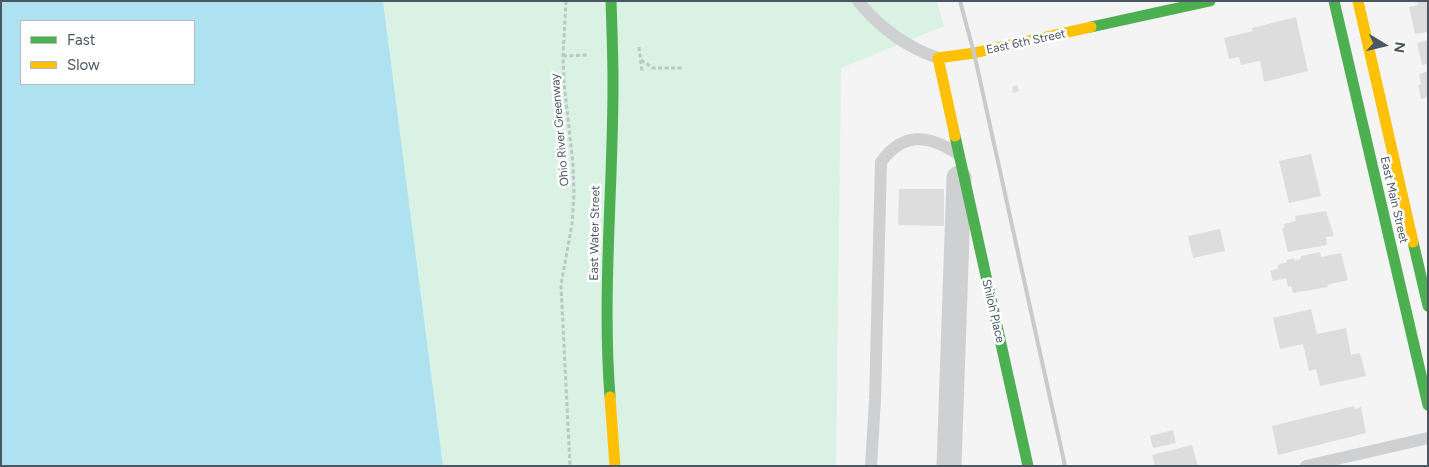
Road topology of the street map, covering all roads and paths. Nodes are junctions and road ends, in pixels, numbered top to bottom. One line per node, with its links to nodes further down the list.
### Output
1 (566, 1): 9 (path, Ohio River Greenway)
2 (611, 1): 19 (street, East Water Street)
3 (858, 1): 10 (lane)
4 (1210, 1): 10 (street, East 6th Street)
5 (1334, 1): 15 (street, East Main Street)
6 (1358, 1): 15 (street, East Main Street)
7 (639, 53): 11 (path)
8 (592, 55): 9 (path)
9 (563, 56): 18 (path, Ohio River Greenway)
10 (938, 58): 14 (street, Shiloh Place)
11 (641, 60): 12 (path); 13 (path)
12 (683, 68)
13 (642, 72)
14 (960, 156): 20 (lane); 21 (street, Shiloh Place); 22 (street, Shiloh Place)
15 (1421, 298): 16 (street, East Main Street)
16 (1428, 405)
17 (1428, 438): 23 (lane)
18 (570, 466)
19 (615, 466)
20 (871, 466)
21 (949, 466)
22 (1028, 466)
23 (1306, 466)

